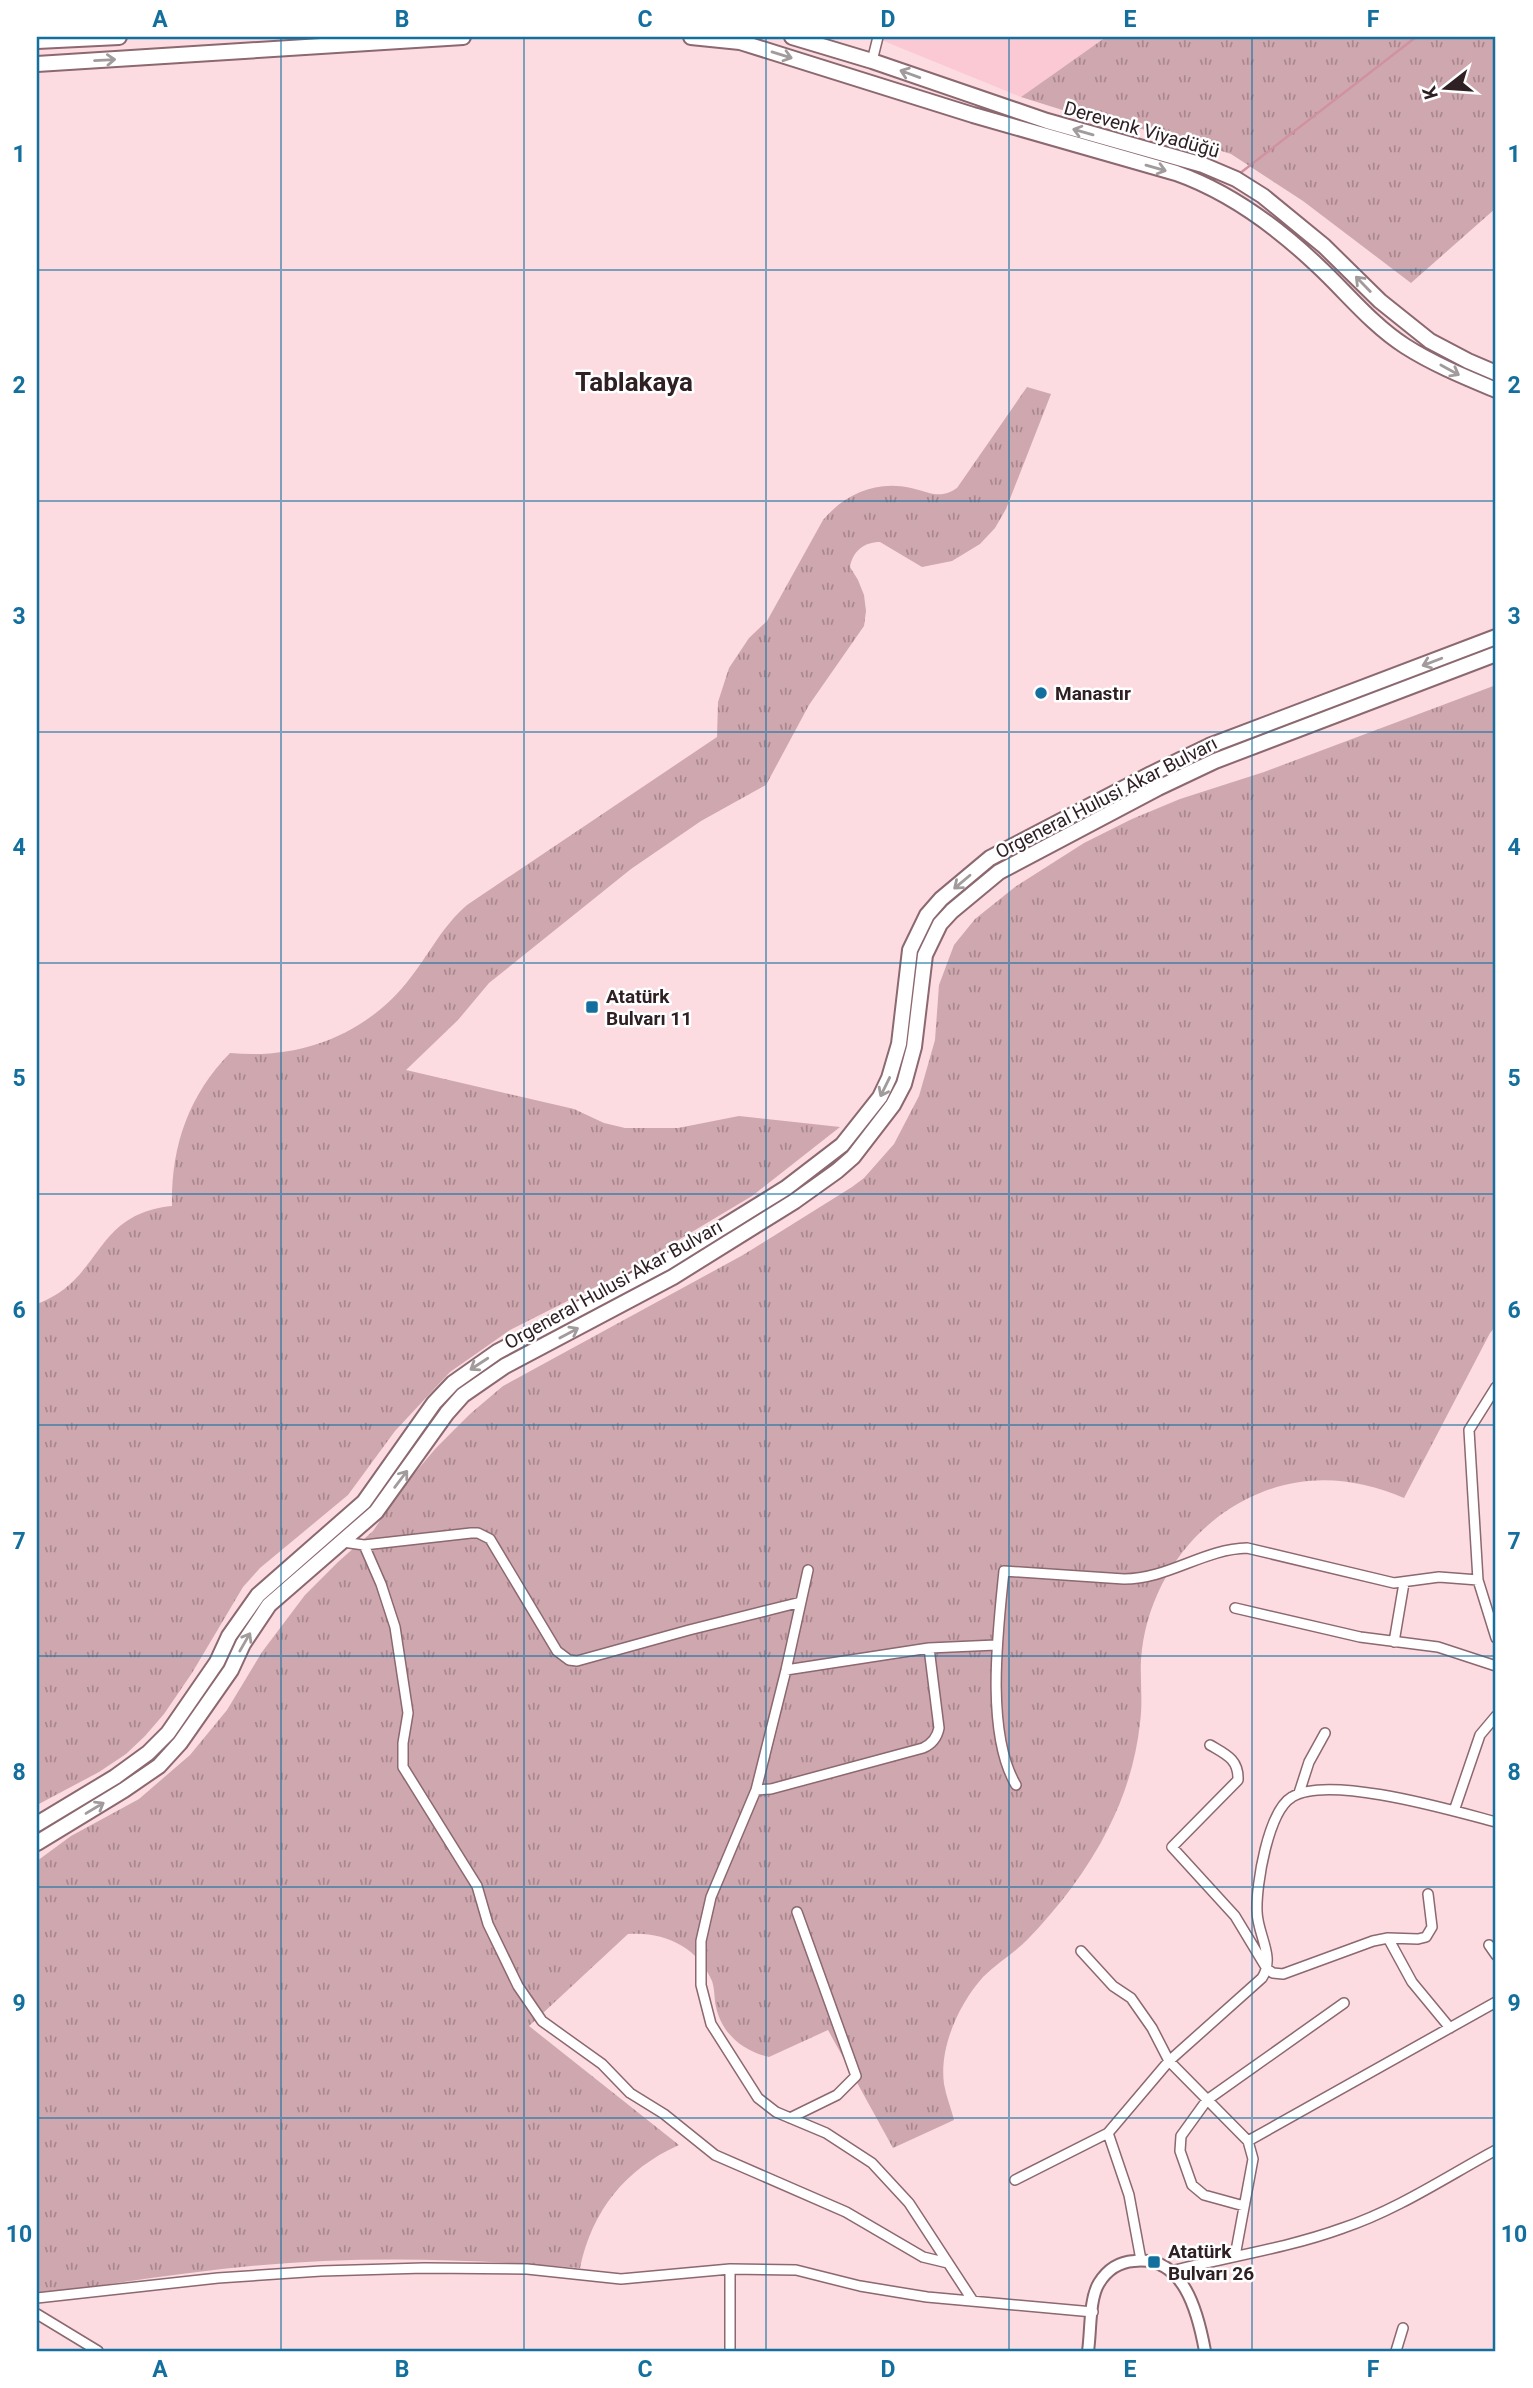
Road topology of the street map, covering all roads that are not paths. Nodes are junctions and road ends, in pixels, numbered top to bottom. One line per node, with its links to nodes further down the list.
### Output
1 (119, 37): 6 (main road)
2 (463, 37): 8 (main road, one-way to 2)
3 (691, 37): 10 (main road, Derevenk Viyadüğü, one-way to 10)
4 (792, 37): 7 (main road)
5 (878, 37): 7 (street)
6 (37, 41)
7 (872, 61): 9 (main road, Derevenk Viyadüğü, one-way to 7)
8 (37, 64)
9 (1496, 373)
10 (1496, 390)
11 (1496, 637): 35 (main road, Orgeneral Hulusi Akar Bulvarı, one-way to 35)
12 (1496, 654): 14 (main road, Orgeneral Hulusi Akar Bulvarı, one-way to 12)
13 (1496, 1387): 17 (street)
14 (343, 1542): 15 (street); 36 (main road, Orgeneral Hulusi Akar Bulvarı, one-way to 14)
15 (364, 1545): 19 (street); 57 (street)
16 (808, 1570): 19 (street)
17 (1478, 1580): 18 (street); 21 (street)
18 (1404, 1583): 22 (street); 23 (street)
19 (801, 1602): 26 (street)
20 (1235, 1608): 22 (street)
21 (1496, 1638)
22 (1394, 1642): 25 (street)
23 (996, 1645): 24 (street); 30 (street)
24 (929, 1648): 26 (street); 31 (street)
25 (1496, 1666)
26 (786, 1670): 31 (street)
27 (1496, 1716): 33 (street)
28 (1325, 1733): 32 (street)
29 (1210, 1745): 43 (street)
30 (1016, 1785)
31 (756, 1790): 49 (street)
32 (1299, 1794): 33 (street); 43 (street)
33 (1454, 1811): 34 (street)
34 (1496, 1822)
35 (37, 1824)
36 (37, 1843)
37 (1428, 1894): 39 (street)
38 (797, 1912): 49 (street)
39 (1388, 1938): 43 (street); 46 (street)
40 (1489, 1945): 42 (street)
41 (1081, 1951): 47 (street)
42 (1496, 1955)
43 (1267, 1969): 47 (street)
44 (1496, 2002): 46 (street)
45 (1344, 2003): 48 (street)
46 (1450, 2028): 51 (street)
47 (1169, 2061): 48 (street); 50 (street)
48 (1207, 2100): 51 (street); 54 (street)
49 (790, 2118): 57 (street)
50 (1108, 2133): 53 (street); 56 (street)
51 (1248, 2141): 54 (street)
52 (1496, 2150): 55 (street)
53 (1016, 2180)
54 (1244, 2206): 55 (street)
55 (1235, 2256): 59 (street)
56 (1141, 2260): 59 (street); 62 (street)
57 (948, 2263): 61 (street)
58 (730, 2269): 60 (street); 61 (street); 65 (street)
59 (1171, 2271): 68 (street)
60 (37, 2298)
61 (973, 2301): 62 (street)
62 (1093, 2312): 67 (street)
63 (37, 2314): 66 (street)
64 (1403, 2328): 69 (street)
65 (730, 2348)
66 (98, 2351)
67 (1088, 2351)
68 (1205, 2351)
69 (1396, 2351)

